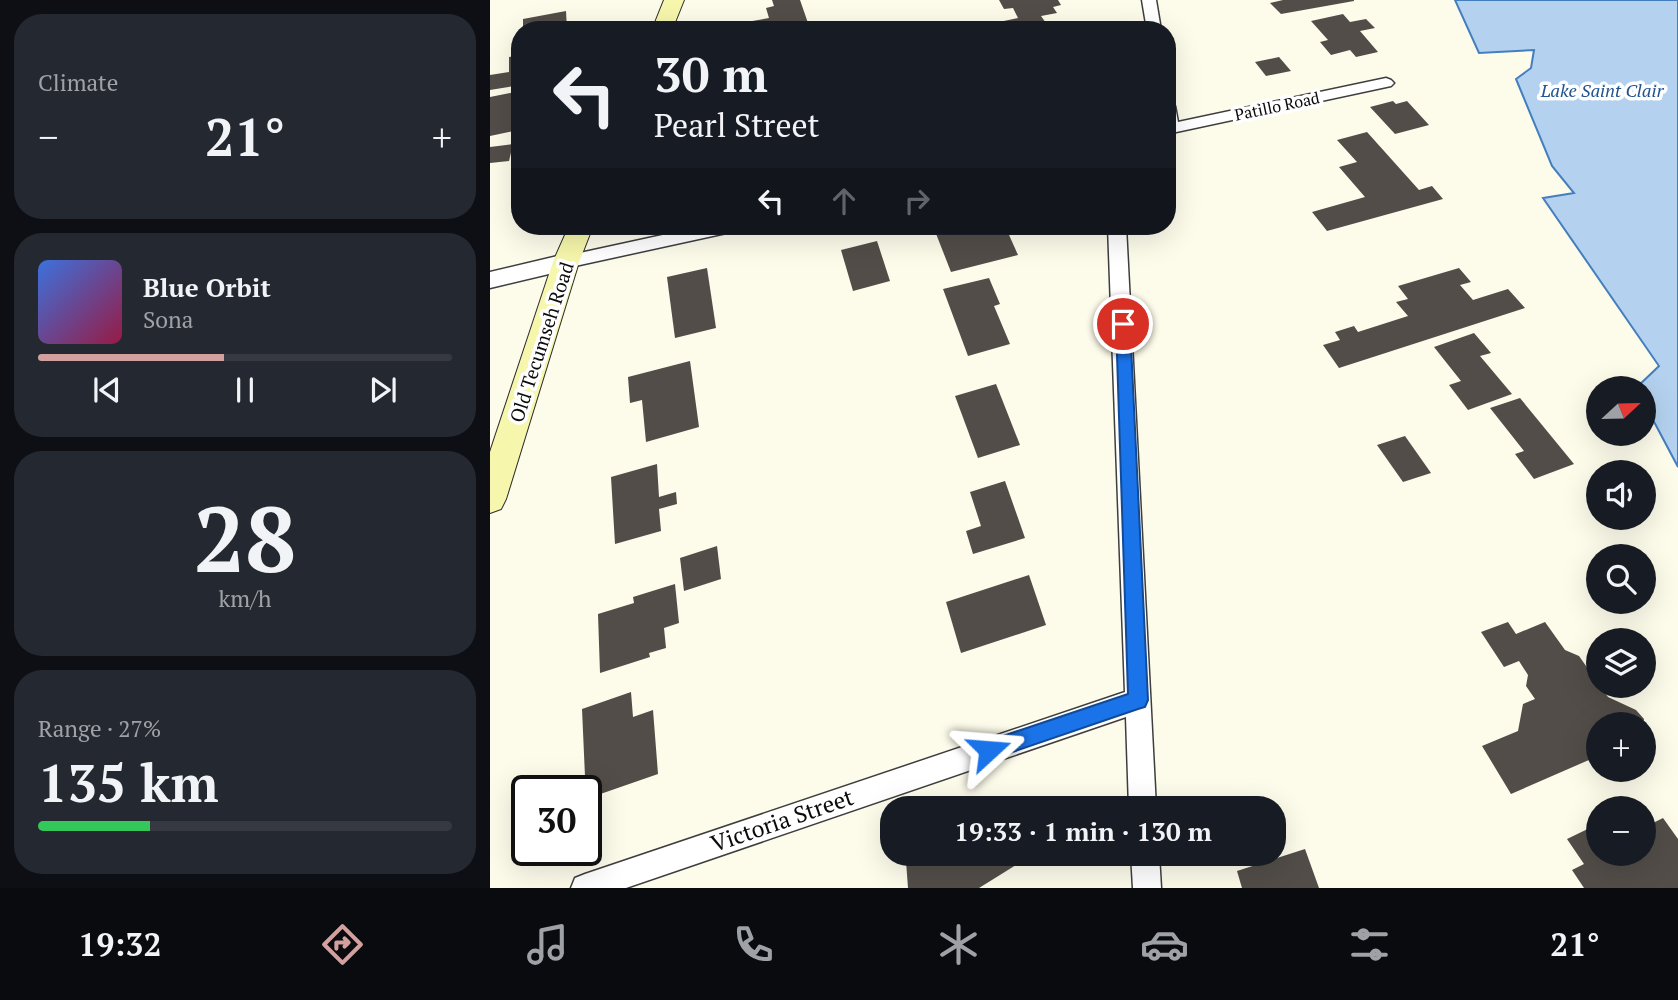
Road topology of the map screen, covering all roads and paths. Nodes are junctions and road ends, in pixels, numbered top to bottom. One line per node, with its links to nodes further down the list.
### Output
1 (674, 0): 3 (main road)
2 (1149, 0): 4 (street)
3 (666, 21)
4 (1152, 21)
5 (1386, 82): 6 (street, Patillo Road)
6 (1176, 127)
7 (577, 235): 10 (main road, Old Tecumseh Road)
8 (690, 235): 10 (street)
9 (1117, 235): 13 (street)
10 (566, 262): 11 (street); 12 (main road, Old Tecumseh Road)
11 (490, 280)
12 (490, 499)
13 (1138, 700): 14 (street); 16 (street, Victoria Street)
14 (1142, 796)
15 (1146, 866): 17 (street)
16 (585, 888)
17 (1147, 888)

